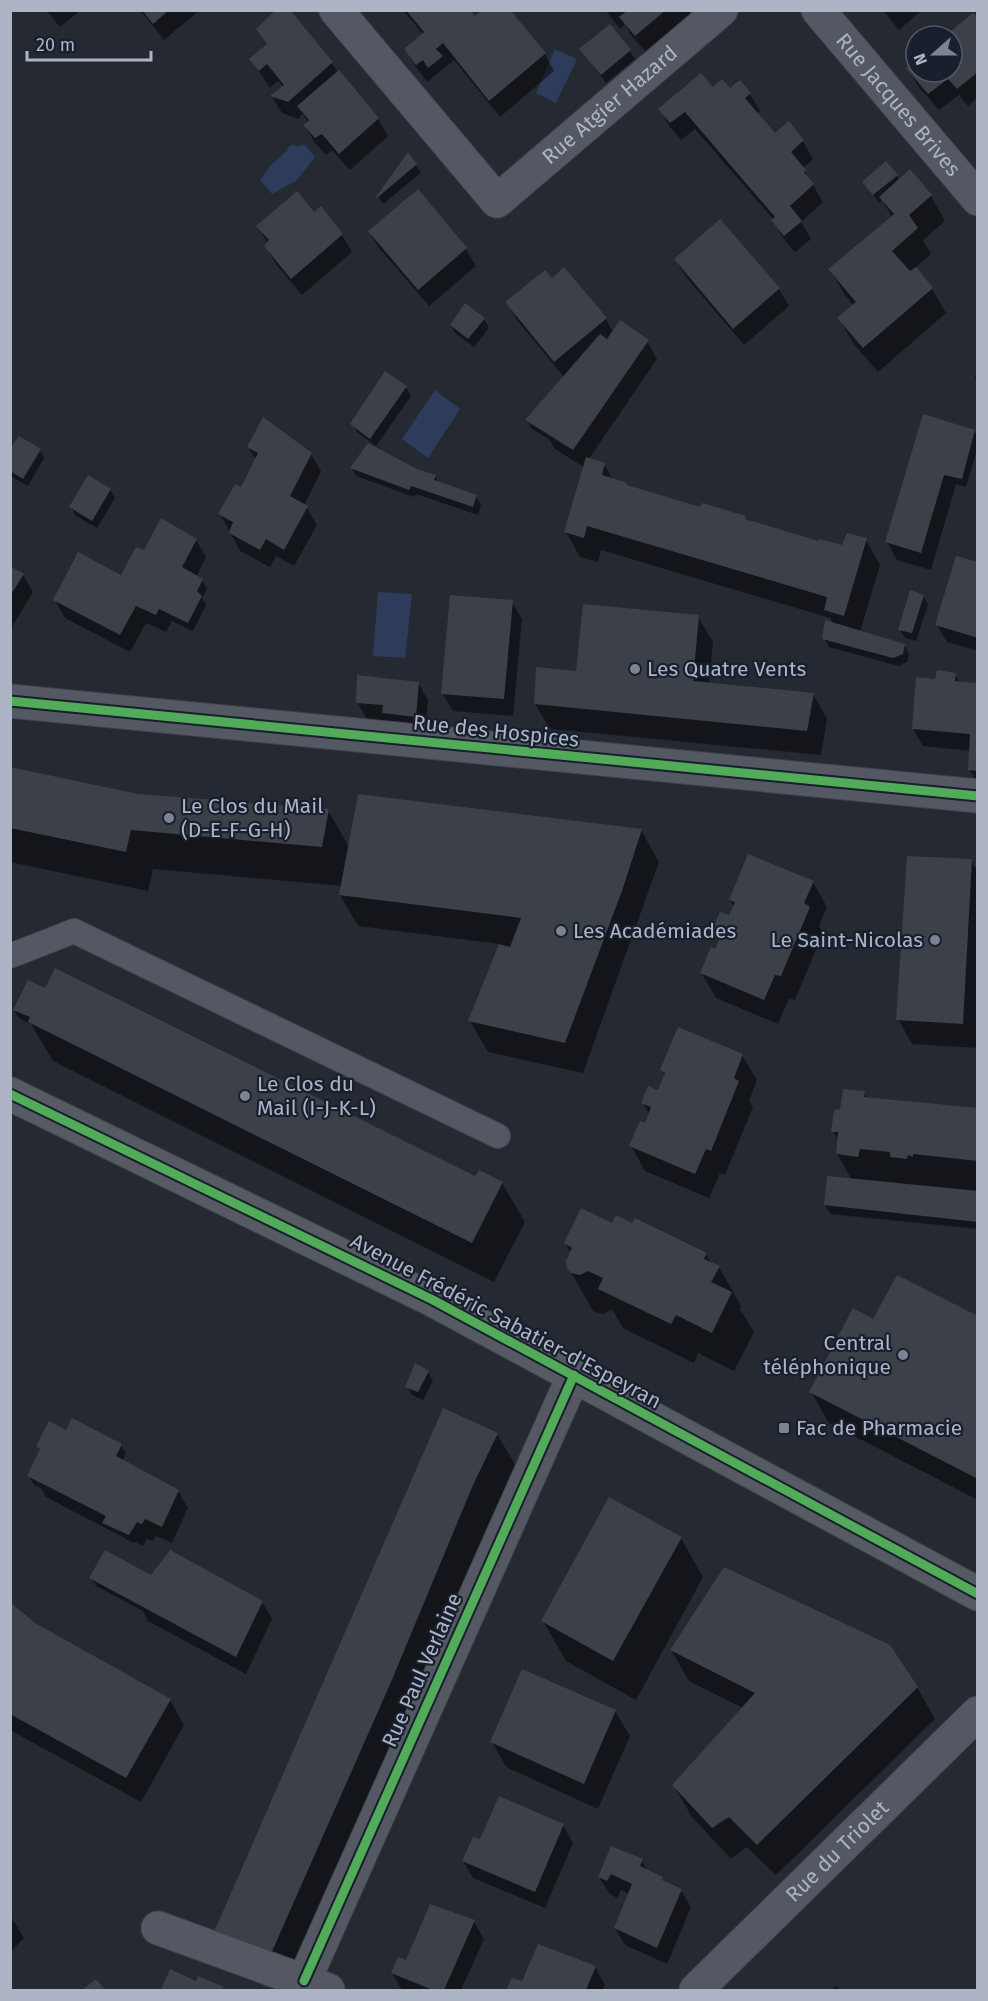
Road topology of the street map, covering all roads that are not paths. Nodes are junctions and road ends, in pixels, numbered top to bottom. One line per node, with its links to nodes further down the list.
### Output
1 (336, 10): 2 (street, Rue Atgier Hazard)
2 (721, 10)
3 (818, 10): 4 (street, Rue Jacques Brives)
4 (978, 199)
5 (10, 701): 6 (street, Rue des Hospices)
6 (978, 796)
7 (10, 956): 9 (lane)
8 (19, 1106): 10 (main road, Avenue Frédéric Sabatier-d'Espeyran)
9 (498, 1136)
10 (574, 1375): 11 (main road, Avenue Frédéric Sabatier-d'Espeyran); 14 (street, Rue Paul Verlaine)
11 (978, 1594)
12 (978, 1713): 15 (street, Rue du Triolet)
13 (158, 1928): 14 (street, Rue Paul Verlaine)
14 (316, 1986)
15 (696, 1990)

